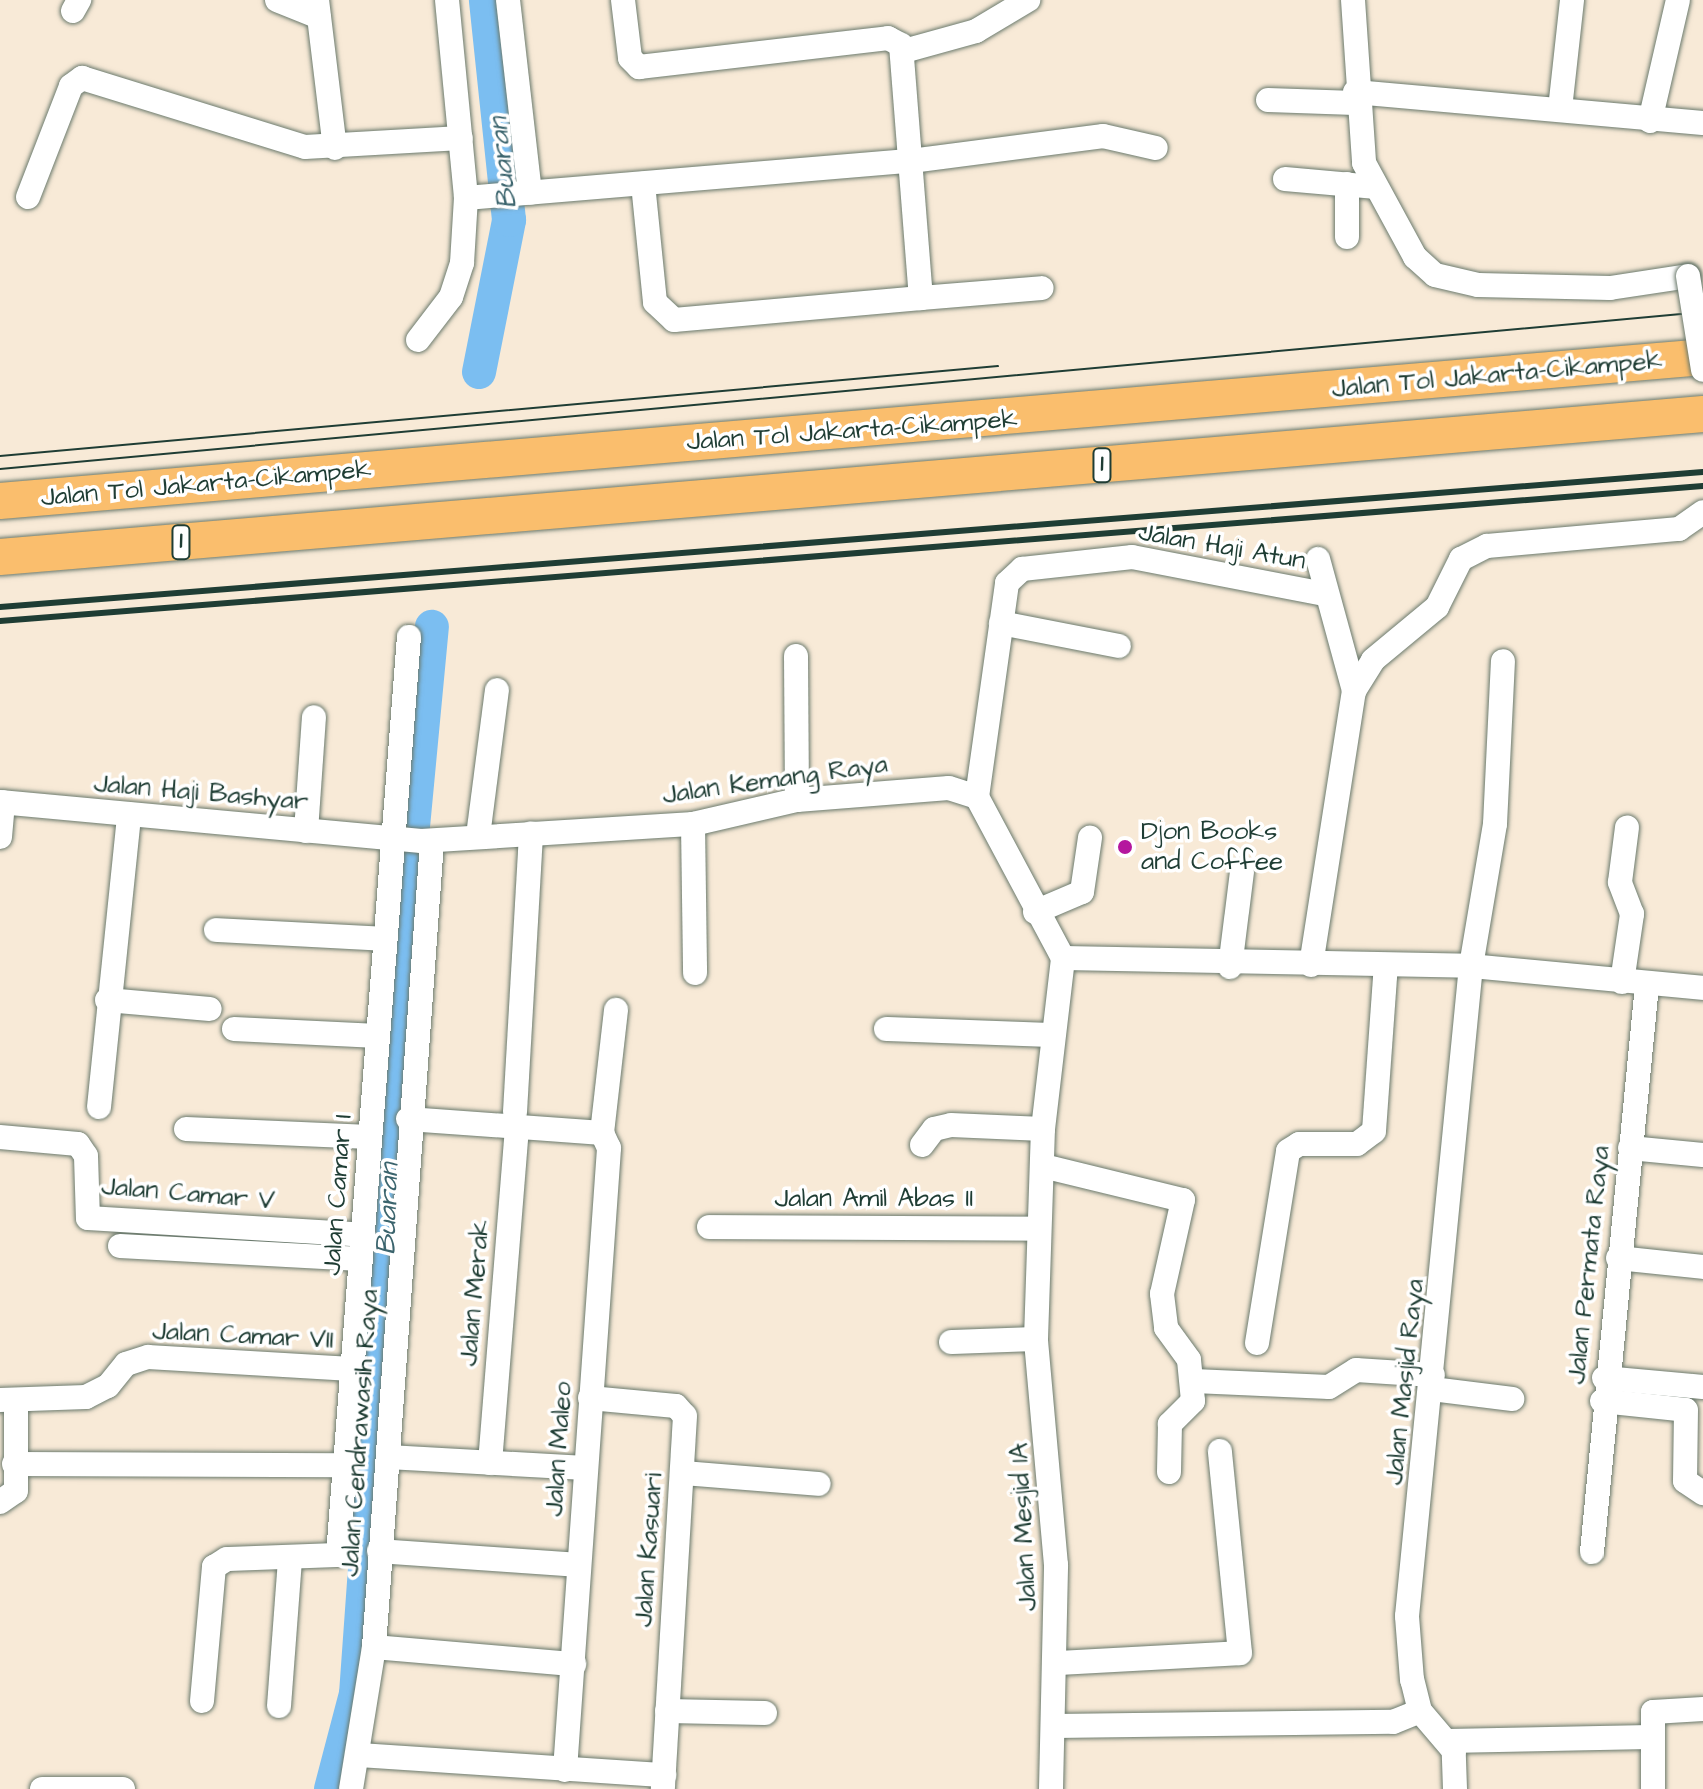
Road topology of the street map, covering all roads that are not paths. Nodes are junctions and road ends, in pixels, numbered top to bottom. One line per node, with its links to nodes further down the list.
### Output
1 (277, 0): 9 (street)
2 (447, 0): 17 (street)
3 (508, 0): 25 (street)
4 (623, 0): 11 (street)
5 (1028, 0): 10 (street)
6 (1353, 0): 12 (street)
7 (1572, 0): 14 (street)
8 (1678, 0): 15 (street)
9 (318, 8): 18 (street)
10 (1004, 8): 11 (street)
11 (904, 51): 20 (street)
12 (1355, 97): 13 (street); 14 (street); 24 (street)
13 (1268, 100)
14 (1560, 109): 15 (street)
15 (1650, 121): 16 (street)
16 (1703, 123)
17 (461, 138): 18 (street); 27 (street)
18 (335, 148): 26 (street)
19 (1156, 148): 20 (street)
20 (911, 161): 22 (street); 30 (street)
21 (1285, 179): 23 (street)
22 (643, 184): 25 (street); 30 (street)
23 (1347, 184): 24 (street); 28 (street)
24 (1374, 187): 33 (street, bridge)
25 (525, 193): 27 (street)
26 (28, 197)
27 (472, 198): 31 (street)
28 (1347, 237)
29 (1042, 288): 30 (street)
30 (921, 298)
31 (418, 340)
32 (1703, 357): 35 (highway, Jalan Tol Jakarta–Cikampek / 1)
33 (1703, 370)
34 (1703, 414): 37 (highway, Jalan Tol Jakarta–Cikampek / 1)
35 (0, 501)
36 (1703, 512): 46 (street)
37 (0, 557)
38 (1318, 559): 39 (street)
39 (1325, 594): 40 (street, Jalan Haji Atun); 46 (street, Jalan Haji Atun)
40 (1001, 623): 42 (street); 48 (street)
41 (409, 637): 59 (street)
42 (1119, 646)
43 (796, 656): 49 (street)
44 (1503, 661): 67 (street, Jalan Masjid Raya)
45 (497, 690): 56 (street)
46 (1354, 691): 65 (street)
47 (314, 717): 54 (street)
48 (977, 797): 49 (street, Jalan Kemang Raya); 61 (street)
49 (797, 800): 52 (street, Jalan Kemang Raya)
50 (2, 802): 51 (street, Jalan Haji Bashyar); 57 (street)
51 (129, 815): 54 (street, Jalan Haji Bashyar); 73 (street)
52 (693, 824): 55 (street, Jalan Kemang Raya); 69 (street)
53 (1627, 827): 70 (street)
54 (306, 831): 59 (street, Jalan Haji Bashyar)
55 (531, 833): 56 (street, Jalan Kemang Raya); 82 (street, Jalan Merak)
56 (478, 836): 59 (street, Jalan Kemang Raya)
57 (0, 837)
58 (1090, 838): 61 (street)
59 (411, 840): 63 (street, Jalan Camar I); 81 (street, Jalan Cendrawasih Raya)
60 (1242, 872): 68 (street)
61 (1035, 912): 64 (street)
62 (216, 930): 63 (street)
63 (385, 939): 79 (street, Jalan Camar I)
64 (1063, 958): 68 (street); 78 (street, Jalan Mesjid 1A)
65 (1311, 965): 66 (street); 68 (street)
66 (1386, 965): 67 (street); 102 (street)
67 (1471, 966): 70 (street); 105 (street, Jalan Masjid Raya)
68 (1230, 967)
69 (695, 973)
70 (1622, 982): 71 (street)
71 (1647, 985): 72 (street); 89 (street, Jalan Permata Raya)
72 (1703, 988)
73 (107, 1000): 74 (street); 80 (street)
74 (210, 1009)
75 (616, 1010): 85 (street, Jalan Maleo)
76 (234, 1029): 79 (street)
77 (886, 1029): 78 (street)
78 (1052, 1035): 84 (street, Jalan Mesjid 1A)
79 (378, 1036): 87 (street, Jalan Camar I)
80 (99, 1107)
81 (408, 1119): 82 (street); 92 (street, Jalan Cendrawasih Raya)
82 (516, 1120): 85 (street); 113 (street, Jalan Merak)
83 (186, 1129): 87 (street)
84 (1043, 1129): 88 (street); 91 (street, Jalan Mesjid 1A)
85 (602, 1133): 108 (street, Jalan Maleo)
86 (0, 1137): 95 (street, Jalan Camar V)
87 (370, 1137): 92 (street, Jalan Camar I)
88 (922, 1145)
89 (1630, 1148): 90 (street); 97 (street, Jalan Permata Raya)
90 (1703, 1155)
91 (1043, 1166): 94 (street, Jalan Mesjid 1A); 104 (street)
92 (387, 1195): 95 (street, Jalan Camar I); 112 (street, Jalan Cendrawasih Raya)
93 (709, 1227): 94 (street, Jalan Amil Abas II)
94 (1038, 1229): 100 (street, Jalan Mesjid 1A)
95 (363, 1235): 98 (street, Jalan Camar I)
96 (120, 1246): 98 (street)
97 (1618, 1258): 99 (street); 107 (street, Jalan Permata Raya)
98 (361, 1259): 103 (street, Jalan Camar I)
99 (1703, 1267)
100 (1036, 1339): 101 (street); 127 (street, Jalan Mesjid 1A)
101 (951, 1342)
102 (1257, 1343)
103 (352, 1369): 110 (street, Jalan Camar VII); 115 (street, Jalan Camar I)
104 (1194, 1381): 105 (street); 117 (street)
105 (1433, 1382): 109 (street); 133 (street, Jalan Masjid Raya)
106 (1703, 1387): 107 (street)
107 (1603, 1389): 120 (street); 123 (street, Jalan Permata Raya)
108 (590, 1398): 116 (street, Jalan Maleo); 118 (street, Jalan Kasuari)
109 (1512, 1399)
110 (8, 1400): 114 (street, Jalan Camar VII)
111 (1220, 1451): 127 (street)
112 (388, 1457): 113 (street); 122 (street, Jalan Cendrawasih Raya)
113 (490, 1463): 116 (street)
114 (14, 1464): 115 (street); 121 (street, Jalan Camar VII)
115 (345, 1465): 124 (street, Jalan Camar I)
116 (586, 1468): 125 (street, Jalan Maleo)
117 (1169, 1472)
118 (683, 1473): 119 (street); 132 (street, Jalan Kasuari)
119 (819, 1484)
120 (1703, 1493)
121 (0, 1502)
122 (379, 1551): 125 (street); 126 (street, Jalan Cendrawasih Raya)
123 (1592, 1552)
124 (290, 1559): 129 (street); 130 (street)
125 (579, 1565): 128 (street, Jalan Maleo)
126 (374, 1647): 128 (street); 138 (street, Jalan Cendrawasih Raya)
127 (1057, 1663): 135 (street, Jalan Mesjid 1A)
128 (574, 1664): 139 (street, Jalan Maleo)
129 (202, 1701)
130 (279, 1706)
131 (1703, 1709): 136 (street)
132 (667, 1711): 134 (street); 140 (street, Jalan Kasuari)
133 (1420, 1711): 135 (street); 137 (street, Jalan Masjid Raya)
134 (765, 1713)
135 (1055, 1726): 144 (street, Jalan Mesjid 1A)
136 (1650, 1737): 137 (street); 146 (street)
137 (1448, 1741): 145 (street)
138 (360, 1755): 139 (street); 143 (street, Jalan Cendrawasih Raya)
139 (565, 1770): 140 (street)
140 (663, 1782)
141 (42, 1789): 142 (street)
142 (123, 1789)
143 (351, 1789)
144 (1051, 1789)
145 (1455, 1789)
146 (1653, 1789)

